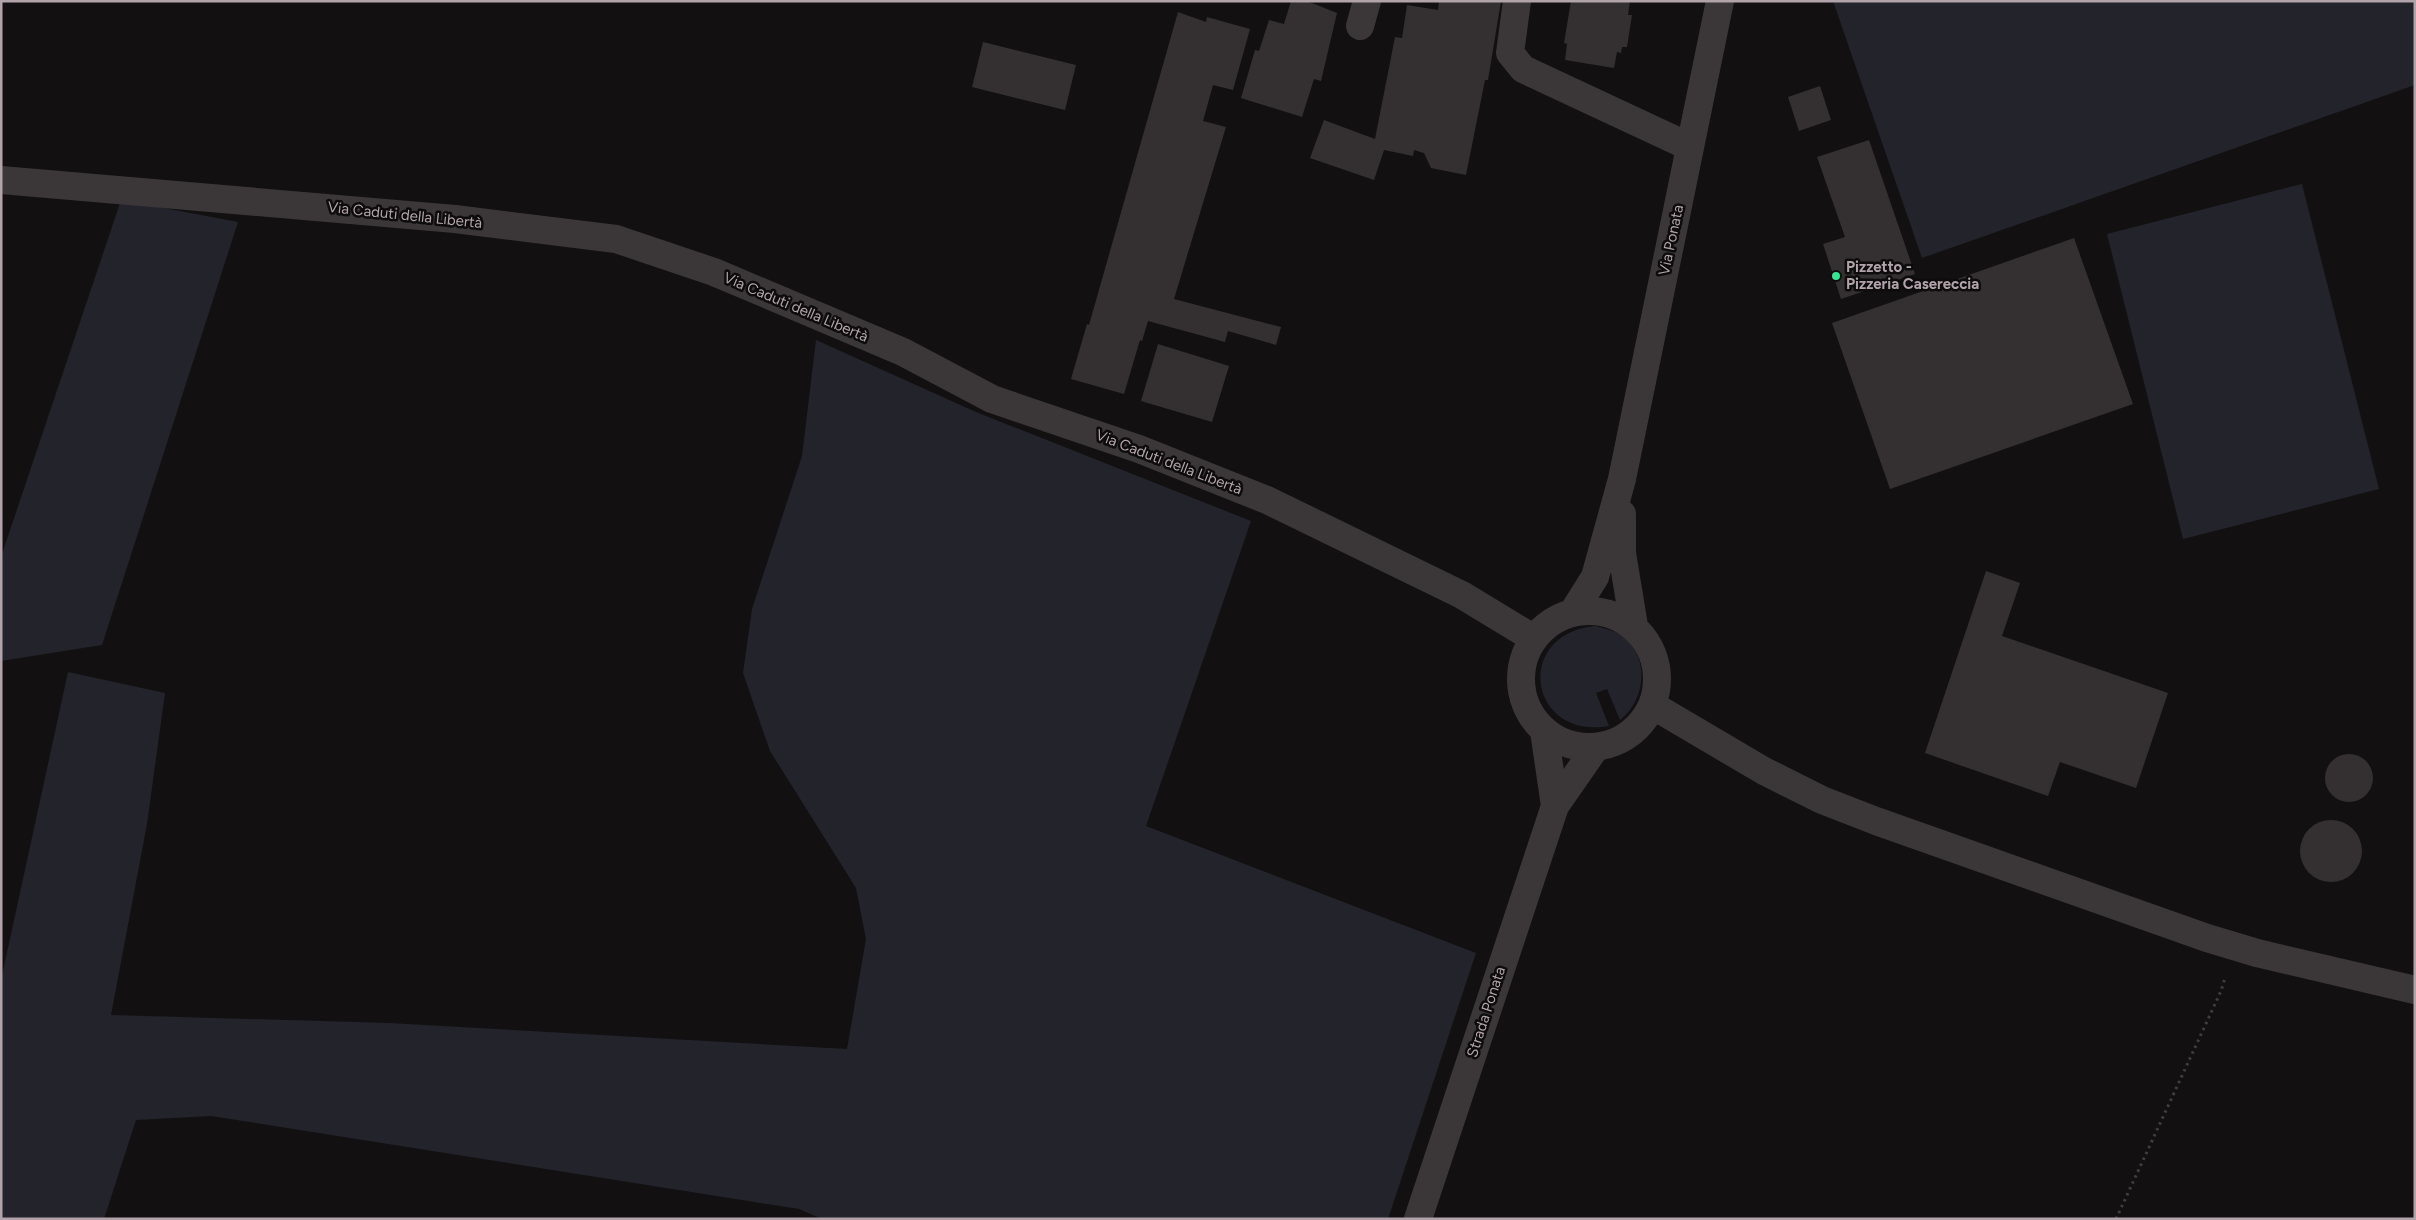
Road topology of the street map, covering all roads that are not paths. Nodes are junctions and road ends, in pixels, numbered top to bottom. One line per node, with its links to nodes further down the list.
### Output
1 (1517, 1): 3 (street)
2 (1720, 1): 3 (street, Via Ponata)
3 (1690, 147): 5 (street, Via Ponata)
4 (1, 180): 8 (street, Via Caduti della Libertà)
5 (1622, 479): 6 (street, Via Ponata); 7 (street, Via Ponata)
6 (1573, 612): 7 (street); 8 (street)
7 (1634, 626): 9 (street)
8 (1533, 638): 10 (street)
9 (1652, 705): 11 (street); 13 (street)
10 (1544, 731): 11 (street); 12 (street, Strada Ponata)
11 (1596, 747): 12 (street, Strada Ponata)
12 (1554, 806): 14 (street, Strada Ponata)
13 (2415, 990)
14 (1418, 1219)

